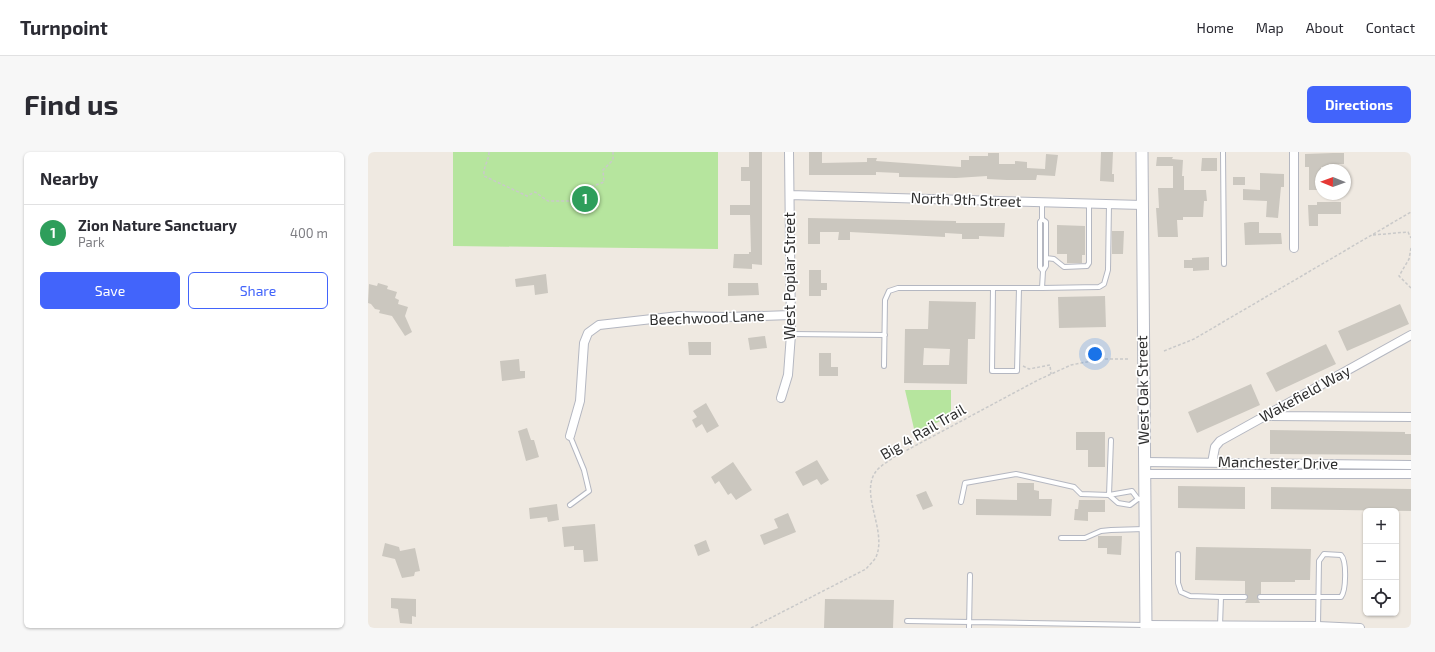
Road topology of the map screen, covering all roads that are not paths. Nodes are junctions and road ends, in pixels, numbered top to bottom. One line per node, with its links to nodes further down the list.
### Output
1 (789, 152): 5 (street, West Poplar Street)
2 (1142, 152): 9 (main road, West Oak Street)
3 (1223, 152): 13 (lane)
4 (1294, 152): 11 (street)
5 (790, 195): 6 (street, North 9th Street); 18 (street, West Poplar Street)
6 (1042, 202): 7 (street, North 9th Street); 10 (lane)
7 (1089, 203): 8 (street, North 9th Street); 12 (lane)
8 (1109, 204): 9 (street, North 9th Street); 17 (lane)
9 (1142, 205): 28 (main road, West Oak Street)
10 (1042, 219): 12 (lane); 14 (lane)
11 (1294, 248)
12 (1046, 258): 14 (lane)
13 (1224, 264)
14 (1043, 271): 17 (lane)
15 (993, 288): 16 (lane); 16 (lane); 20 (lane)
16 (1019, 288): 17 (lane)
17 (1042, 288)
18 (791, 315): 19 (street, West Poplar Street); 26 (street, Beechwood Lane)
19 (791, 334): 20 (lane); 23 (street, West Poplar Street)
20 (885, 335): 22 (lane)
21 (1411, 335): 24 (street, Wakefield Way)
22 (884, 366)
23 (781, 398)
24 (1267, 416): 25 (street); 29 (street, Wakefield Way)
25 (1411, 417)
26 (570, 436): 36 (lane)
27 (1112, 440): 33 (lane)
28 (1144, 462): 29 (street, Manchester Drive); 31 (main road, West Oak Street)
29 (1212, 462): 30 (street, Manchester Drive)
30 (1411, 465)
31 (1145, 474): 32 (street, Manchester Drive); 34 (main road, West Oak Street)
32 (1411, 474)
33 (1109, 495): 34 (lane); 34 (lane); 35 (lane)
34 (1141, 499): 37 (main road, West Oak Street)
35 (961, 502)
36 (570, 505)
37 (1145, 529): 38 (lane); 50 (main road, West Oak Street)
38 (1061, 538)
39 (1178, 554): 41 (lane)
40 (970, 574): 46 (lane)
41 (1221, 597): 42 (lane); 48 (lane)
42 (1245, 597)
43 (1260, 597): 44 (lane)
44 (1318, 597): 44 (lane); 49 (lane)
45 (908, 621): 46 (lane)
46 (969, 622): 50 (lane); 52 (lane)
47 (1188, 626): 48 (street); 50 (street)
48 (1225, 626): 51 (street)
49 (1318, 626): 51 (street); 53 (street)
50 (1146, 627)
51 (1255, 627)
52 (969, 628)
53 (1360, 628)

